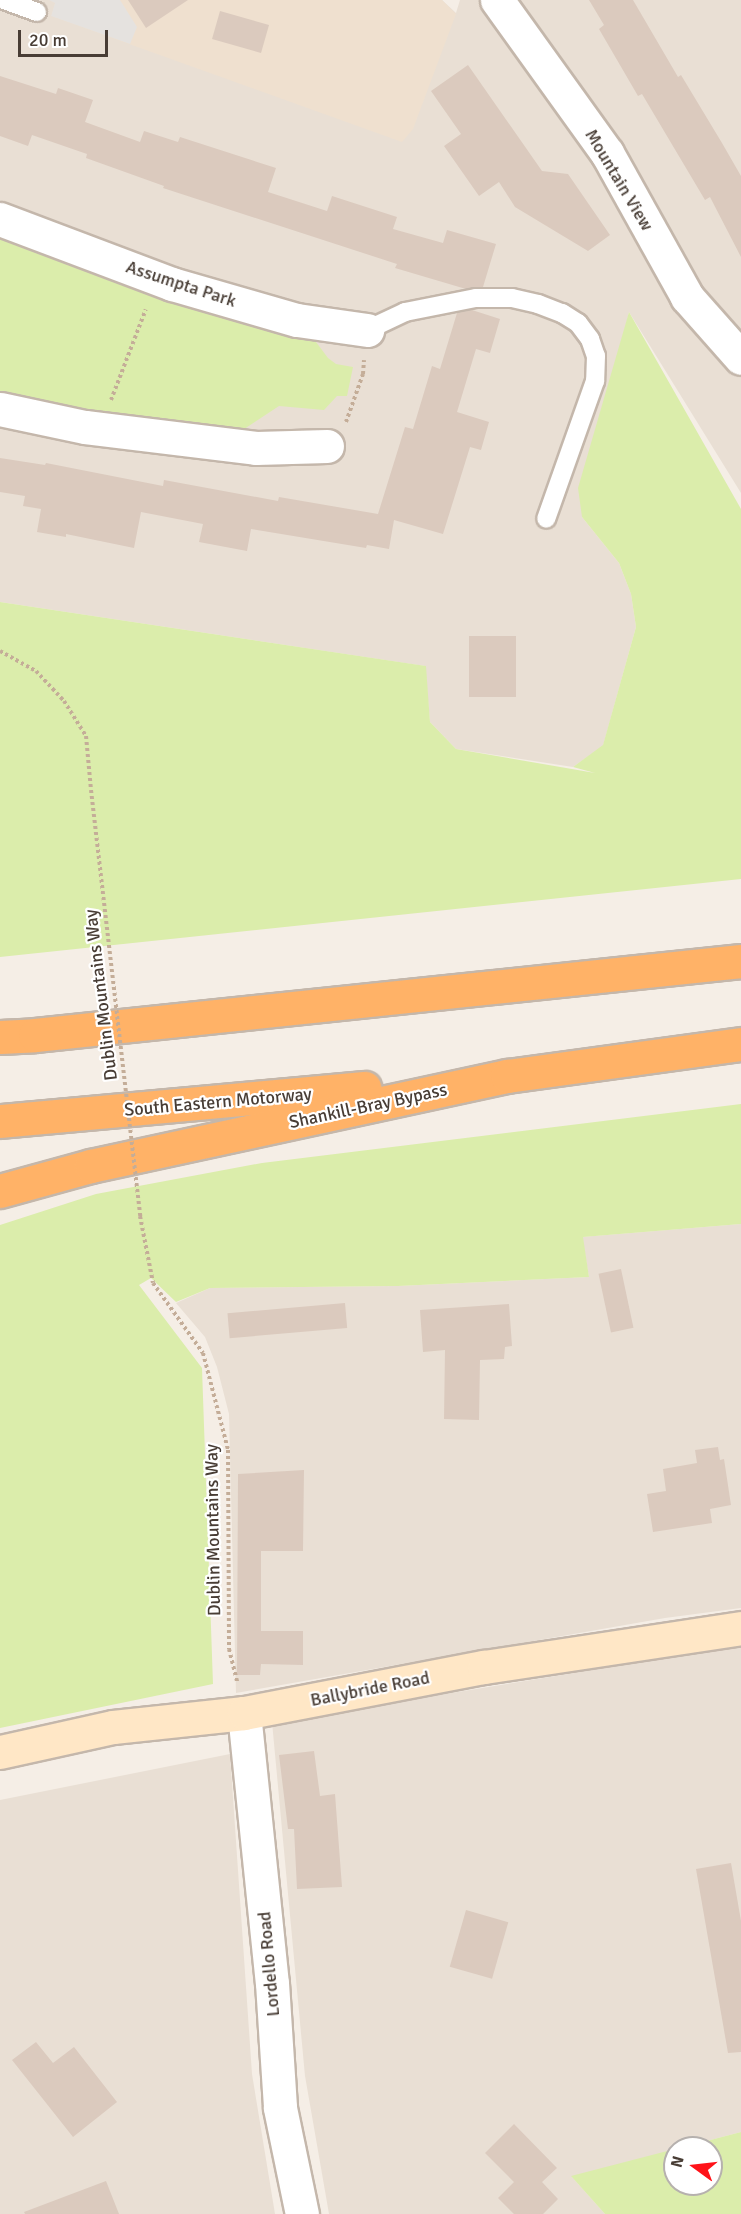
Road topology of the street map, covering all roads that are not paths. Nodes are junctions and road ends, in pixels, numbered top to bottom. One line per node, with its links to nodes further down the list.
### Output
1 (4, 0): 3 (lane)
2 (497, 0): 6 (street, Mountain View)
3 (37, 12)
4 (0, 219): 5 (street, Assumpta Park)
5 (367, 330): 9 (lane)
6 (741, 358)
7 (0, 409): 8 (street)
8 (327, 446)
9 (546, 519)
10 (741, 961): 11 (highway)
11 (0, 1038)
12 (741, 1044): 13 (highway, Shankill-Bray Bypass)
13 (507, 1076): 14 (highway, South Eastern Motorway); 15 (highway, Shankill-Bray Bypass)
14 (0, 1121)
15 (0, 1191)
16 (741, 1628): 17 (street, Ballybride Road)
17 (244, 1713): 18 (street, Ballybride Road); 19 (street, Lordello Road)
18 (0, 1752)
19 (302, 2214)

